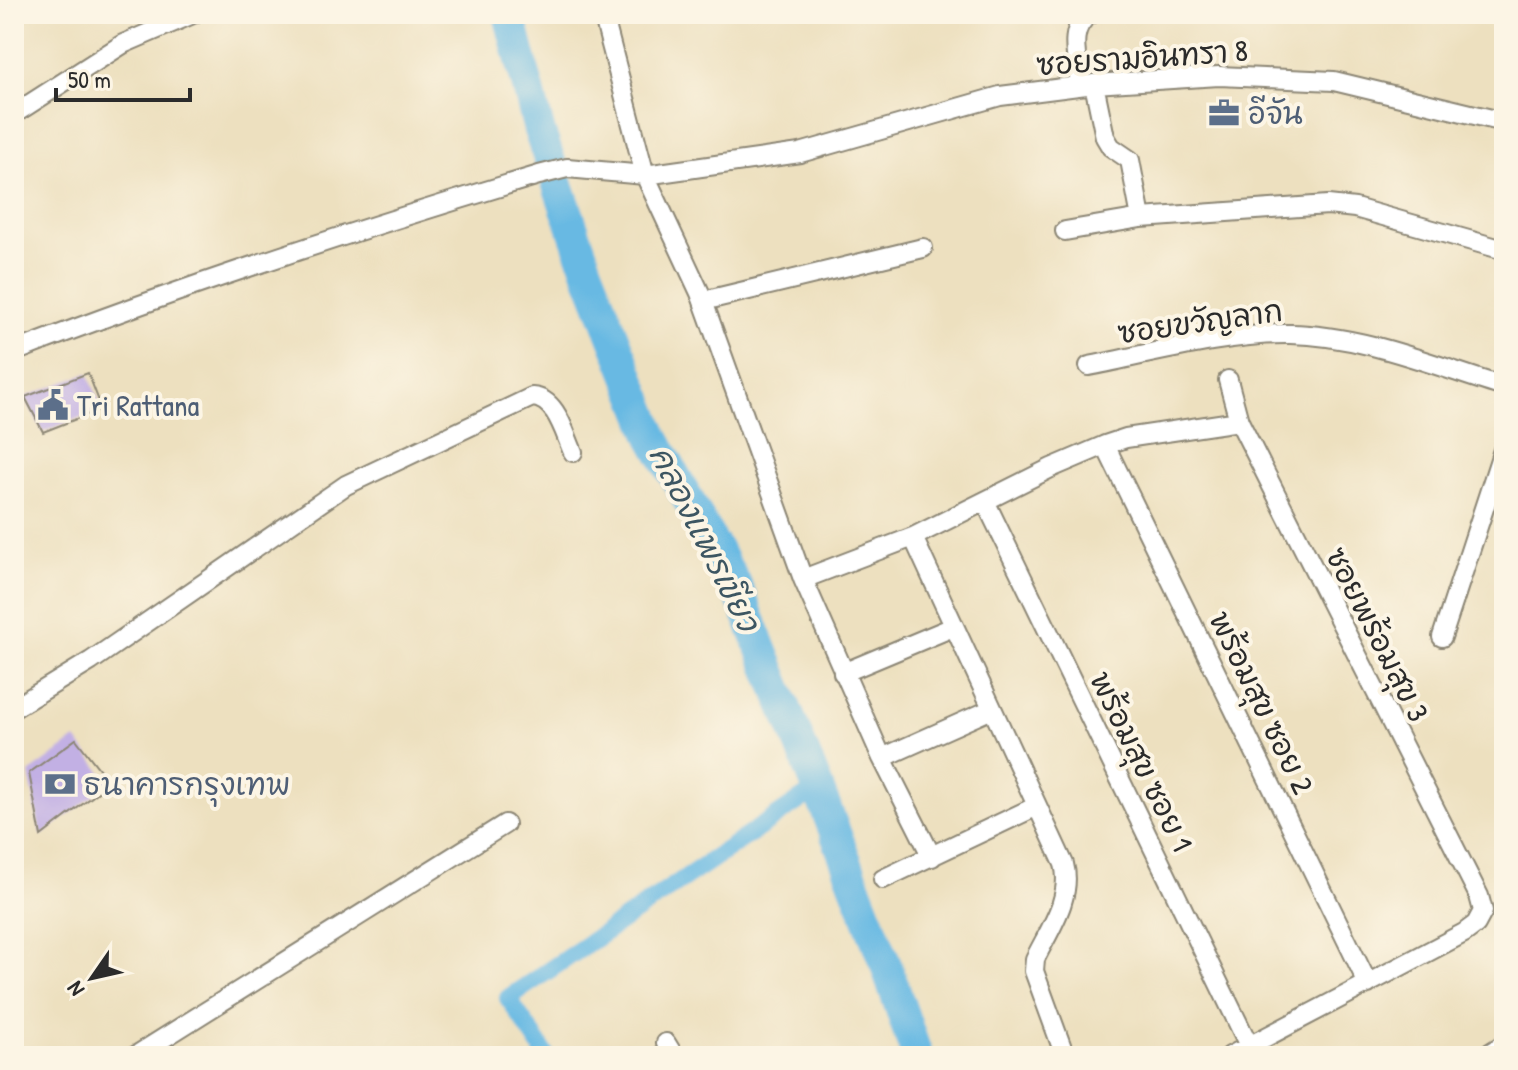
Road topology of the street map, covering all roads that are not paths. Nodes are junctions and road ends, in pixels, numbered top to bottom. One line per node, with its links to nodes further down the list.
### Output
1 (193, 14): 5 (street)
2 (603, 14): 7 (street)
3 (1090, 14): 4 (street)
4 (1087, 84): 6 (street, ซอยรามอินทรา 8); 7 (street, ซอยรามอินทรา 8); 8 (street)
5 (14, 114)
6 (1504, 122)
7 (645, 175): 12 (street); 13 (street, ซอยรามอินทรา 8)
8 (1141, 218): 9 (street); 11 (street)
9 (1065, 231)
10 (923, 248): 12 (street)
11 (1504, 250)
12 (703, 301): 23 (street)
13 (14, 352)
14 (1089, 366): 16 (street, ซอยขวัญลาก)
15 (1228, 380): 17 (street, ซอยพร้อมสุข 3)
16 (1504, 387)
17 (1239, 421): 18 (street); 34 (street, ซอยพร้อมสุข 3)
18 (1105, 445): 21 (street); 34 (street, พร้อมสุข ซอย 2)
19 (1504, 447): 25 (street)
20 (573, 452): 27 (street)
21 (985, 501): 22 (street); 36 (street, พร้อมสุข ซอย 1)
22 (913, 537): 23 (street); 24 (street)
23 (803, 579): 26 (street)
24 (953, 627): 26 (street); 28 (street)
25 (1442, 637)
26 (843, 673): 29 (street)
27 (14, 708)
28 (992, 709): 29 (street); 30 (street)
29 (882, 758): 32 (street)
30 (1037, 806): 32 (street); 38 (street)
31 (505, 824): 37 (street)
32 (932, 857): 33 (street)
33 (883, 879)
34 (1368, 984): 36 (street)
35 (1504, 1044): 40 (street)
36 (1252, 1050): 39 (street)
37 (135, 1056)
38 (1065, 1056)
39 (1230, 1056)
40 (1485, 1056)

